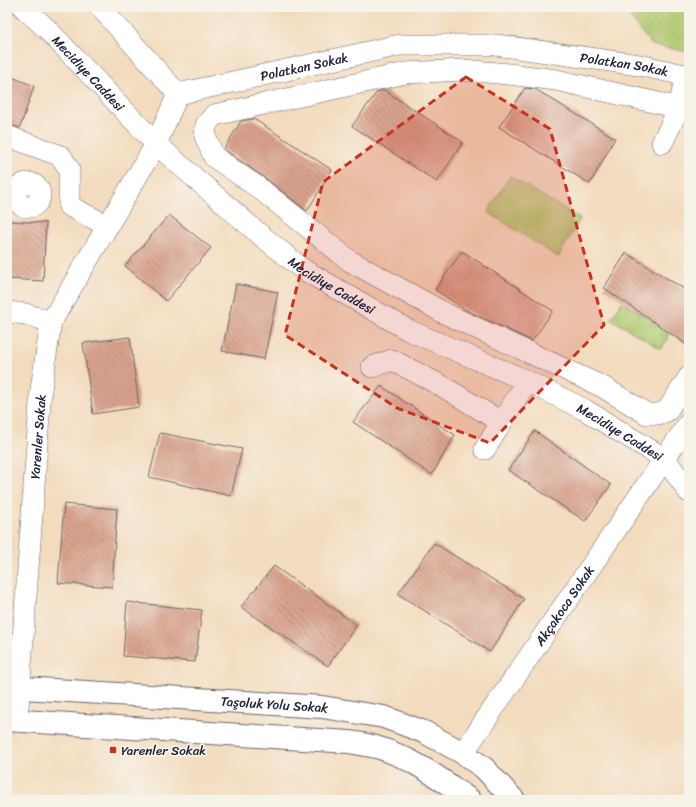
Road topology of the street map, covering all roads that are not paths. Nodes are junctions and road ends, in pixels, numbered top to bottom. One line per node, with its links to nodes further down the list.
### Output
1 (23, 7): 8 (street, Mecidiye Caddesi)
2 (100, 7): 4 (street)
3 (688, 75): 4 (street, Polatkan Sokak); 5 (street)
4 (178, 94): 8 (street)
5 (684, 109): 7 (street); 13 (street)
6 (7, 136): 9 (street)
7 (662, 143)
8 (156, 144): 9 (street); 14 (street, Mecidiye Caddesi)
9 (108, 226): 11 (street)
10 (7, 312): 11 (street)
11 (51, 322): 20 (street, Yarenler Sokak)
12 (372, 367): 15 (street)
13 (689, 377)
14 (527, 381): 15 (street); 18 (street, Mecidiye Caddesi)
15 (501, 422): 17 (street)
16 (689, 422): 18 (street)
17 (485, 449)
18 (665, 459): 19 (street, Mecidiye Caddesi); 22 (street, Akçakoca Sokak)
19 (689, 492)
20 (13, 687): 21 (street, Yarenler Sokak); 22 (main road, Taşoluk Yolu Sokak)
21 (12, 720): 23 (main road)
22 (463, 752): 24 (main road, Taşoluk Yolu Sokak)
23 (470, 800)
24 (514, 800)

